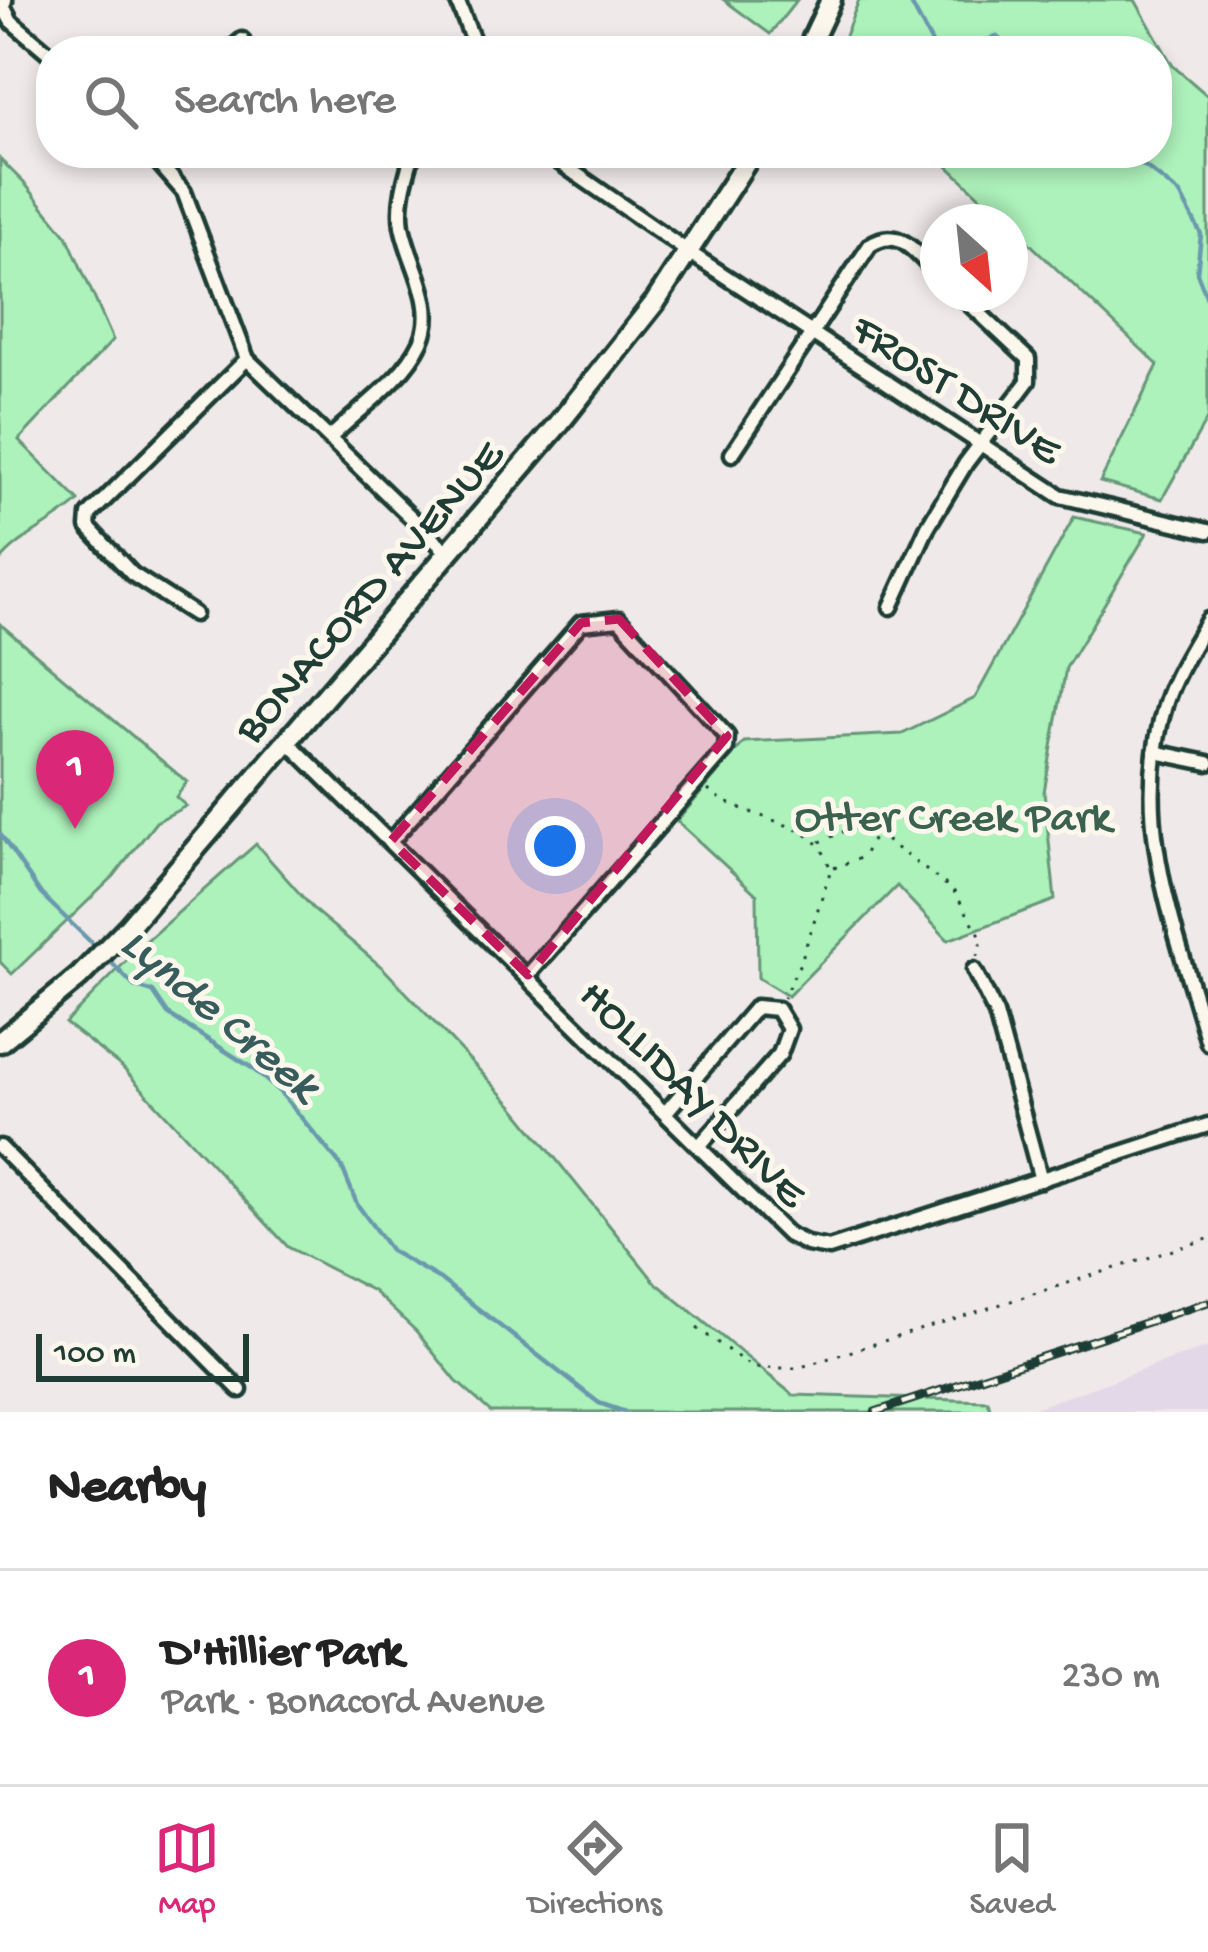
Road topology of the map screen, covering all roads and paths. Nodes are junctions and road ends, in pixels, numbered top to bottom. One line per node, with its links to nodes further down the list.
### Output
1 (5, 0): 6 (street)
2 (457, 0): 4 (street)
3 (831, 0): 5 (street)
4 (471, 36)
5 (814, 36)
6 (36, 43)
7 (163, 168): 15 (street)
8 (409, 168): 16 (street)
9 (568, 168): 11 (street, FROST DRIVE)
10 (743, 168): 11 (street, BONACORD AVENUE)
11 (690, 253): 14 (street, FROST DRIVE); 20 (street, BONACORD AVENUE)
12 (920, 258): 14 (street)
13 (977, 312): 17 (street)
14 (812, 332): 17 (street, FROST DRIVE); 18 (street)
15 (247, 359): 16 (street); 22 (street)
16 (331, 436): 20 (street)
17 (978, 445): 19 (street, FROST DRIVE); 21 (street)
18 (732, 454)
19 (1208, 531)
20 (448, 553): 24 (street, BONACORD AVENUE)
21 (891, 607)
22 (194, 614)
23 (1208, 620): 25 (street)
24 (287, 741): 29 (street, HOLLIDAY DRIVE); 35 (street, BONACORD AVENUE)
25 (1155, 752): 26 (street); 36 (street)
26 (1208, 763)
27 (698, 781): 29 (street); 30 (path); 33 (street)
28 (876, 833): 30 (path); 31 (path); 32 (path)
29 (391, 841): 33 (street, HOLLIDAY DRIVE)
30 (818, 843): 31 (path)
31 (831, 869): 34 (path)
32 (974, 970): 41 (street)
33 (528, 975): 37 (street, HOLLIDAY DRIVE)
34 (777, 1009): 37 (street); 39 (street)
35 (0, 1042)
36 (1208, 1043)
37 (666, 1112): 39 (street, HOLLIDAY DRIVE)
38 (1208, 1125): 41 (street, HOLLIDAY DRIVE)
39 (700, 1145): 41 (street, HOLLIDAY DRIVE)
40 (0, 1147): 44 (street)
41 (1041, 1180)
42 (1208, 1239): 43 (path)
43 (698, 1328)
44 (240, 1390)

